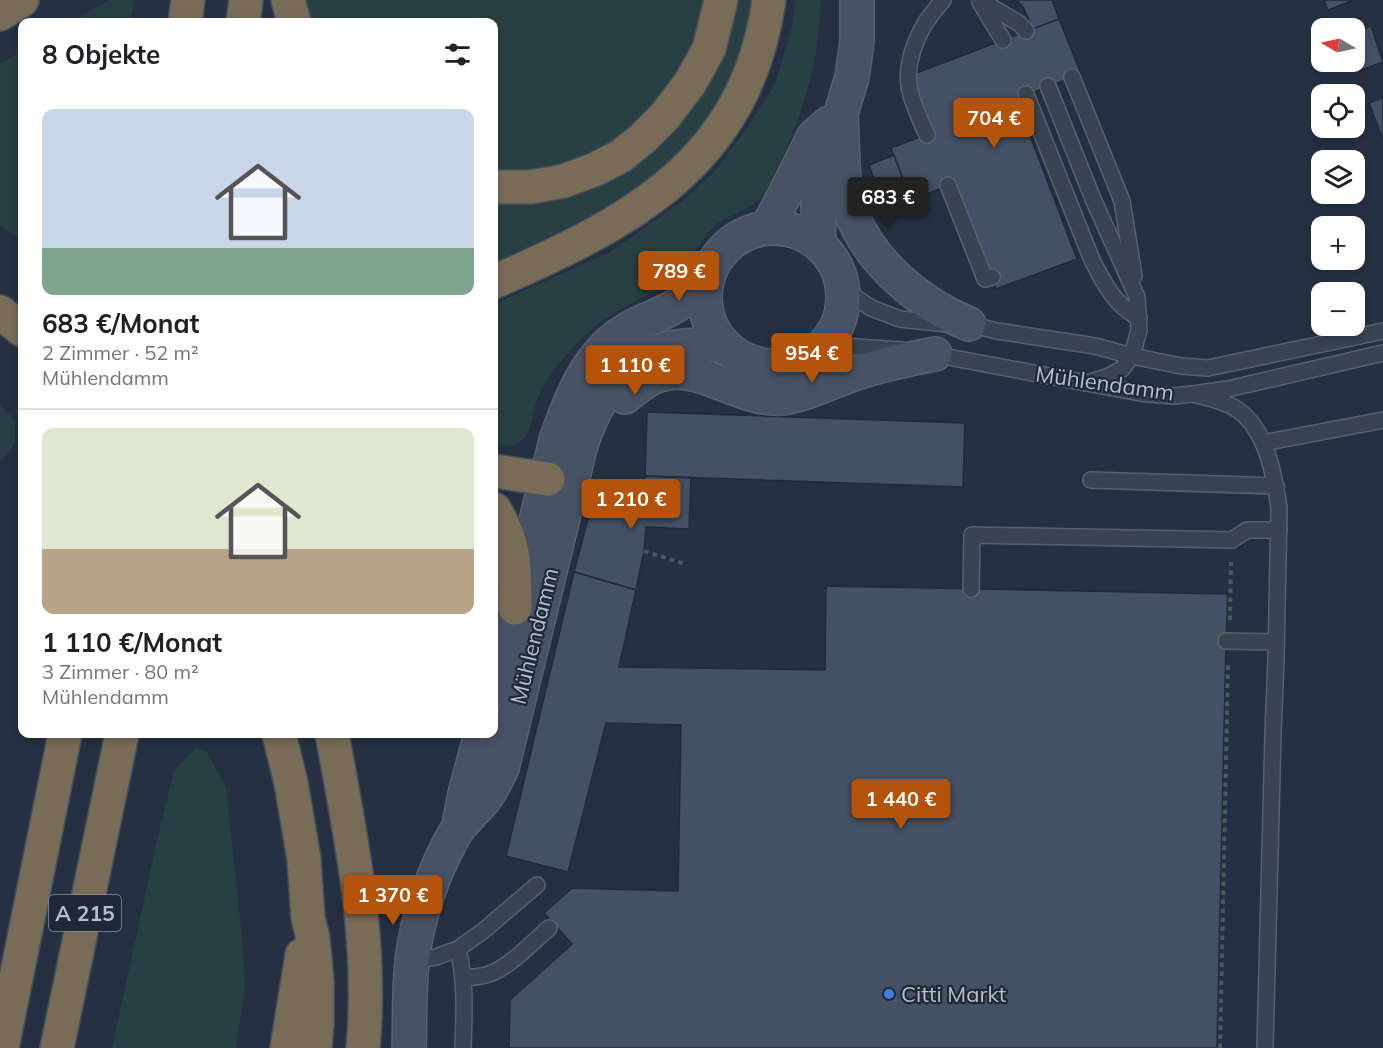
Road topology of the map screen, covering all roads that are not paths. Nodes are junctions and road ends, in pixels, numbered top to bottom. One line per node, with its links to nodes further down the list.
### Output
1 (22, 0): 10 (highway)
2 (188, 0): 11 (highway)
3 (246, 0): 12 (highway)
4 (288, 0): 13 (highway)
5 (721, 0): 22 (highway)
6 (769, 0): 26 (highway)
7 (857, 0): 19 (street)
8 (943, 0): 20 (lane)
9 (980, 0): 14 (lane); 15 (lane)
10 (0, 14)
11 (186, 18)
12 (244, 18)
13 (293, 18)
14 (1026, 31)
15 (1003, 40)
16 (1072, 77): 29 (lane)
17 (1048, 86): 29 (lane)
18 (1026, 104): 31 (lane)
19 (841, 116): 23 (street); 24 (street); 32 (street)
20 (925, 125)
21 (948, 185): 25 (lane)
22 (498, 187)
23 (767, 228): 24 (street, Mühlendamm); 28 (street, Mühlendamm)
24 (819, 244): 27 (street, Mühlendamm)
25 (992, 277)
26 (498, 280)
27 (842, 283): 32 (lane, Mühlendamm); 36 (street, Mühlendamm)
28 (706, 284): 35 (street, Mühlendamm); 46 (street, Mühlendamm)
29 (1137, 297): 31 (lane)
30 (0, 312): 33 (highway)
31 (1139, 318): 39 (lane)
32 (969, 324): 39 (lane, Mühlendamm)
33 (18, 327)
34 (1383, 331): 39 (lane, Mühlendamm)
35 (723, 345): 36 (street, Mühlendamm); 43 (street, Mühlendamm)
36 (825, 345): 38 (lane, Mühlendamm)
37 (1383, 353): 41 (lane, Mühlendamm)
38 (935, 354): 40 (lane, Mühlendamm); 43 (street)
39 (1132, 356): 40 (lane)
40 (1088, 383): 41 (lane, Mühlendamm)
41 (1193, 394): 44 (lane)
42 (1383, 420): 44 (lane)
43 (585, 431): 46 (street, Mühlendamm)
44 (1263, 443): 48 (lane)
45 (498, 471): 46 (highway)
46 (560, 478): 52 (street, Mühlendamm); 63 (street, Mühlendamm)
47 (1091, 480): 48 (lane)
48 (1276, 486): 50 (lane)
49 (498, 515): 52 (highway)
50 (1279, 530): 51 (lane); 54 (lane)
51 (970, 589)
52 (515, 608): 55 (street, Mühlendamm)
53 (1227, 641): 54 (lane)
54 (1276, 642): 77 (lane)
55 (498, 672)
56 (64, 738): 70 (highway, A 215)
57 (121, 738): 62 (highway, A 215)
58 (126, 738): 62 (highway)
59 (280, 738): 65 (highway)
60 (333, 738): 74 (highway)
61 (480, 738): 63 (street, Mühlendamm)
62 (113, 778): 71 (highway, A 215)
63 (459, 826): 68 (street, Mühlendamm)
64 (537, 885): 67 (lane)
65 (308, 918): 72 (highway); 73 (highway)
66 (549, 928): 69 (lane)
67 (458, 949): 68 (lane); 69 (lane)
68 (412, 958): 75 (street, Mühlendamm)
69 (463, 978): 76 (lane)
70 (2, 1048)
71 (57, 1048)
72 (287, 1048)
73 (315, 1048)
74 (363, 1048)
75 (409, 1048)
76 (463, 1048)
77 (1265, 1048)

